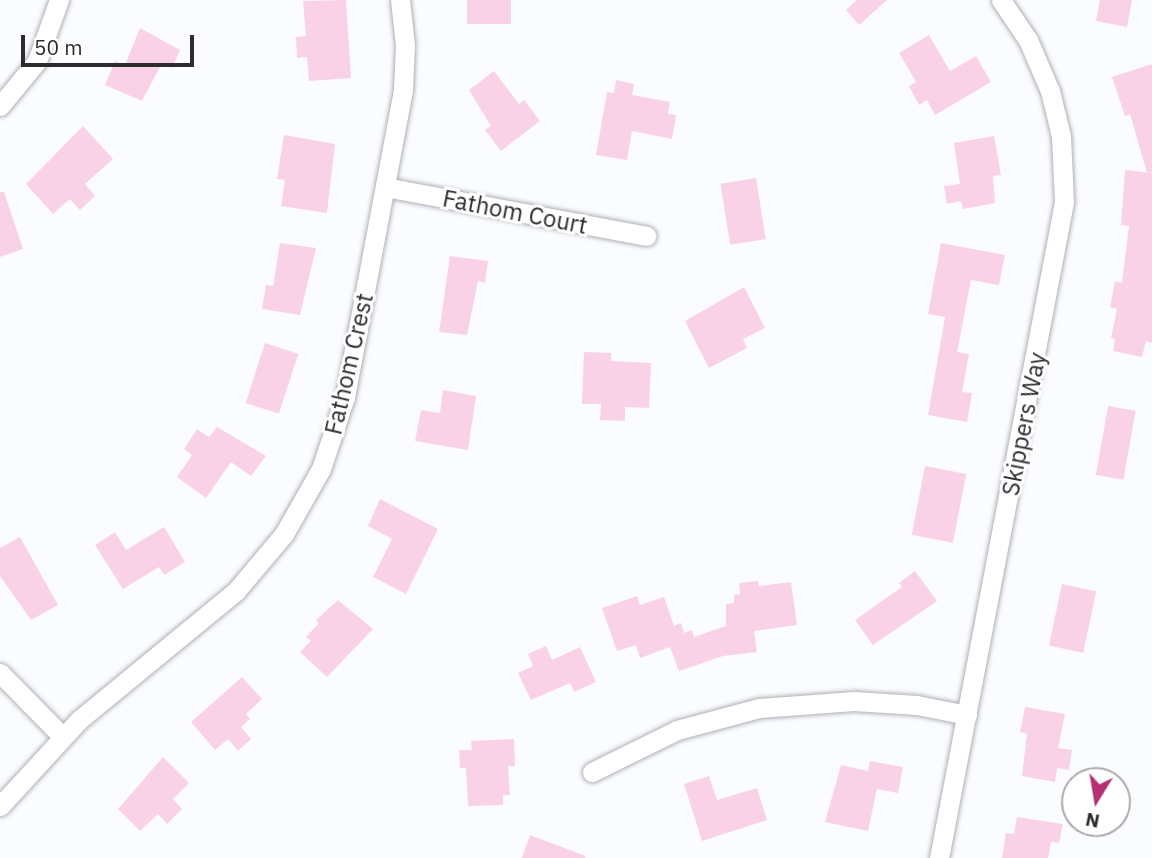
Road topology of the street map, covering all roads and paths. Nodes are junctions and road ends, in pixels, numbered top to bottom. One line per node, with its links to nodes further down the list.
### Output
1 (59, 0): 4 (street)
2 (400, 0): 5 (street, Fathom Crest)
3 (1001, 0): 8 (street, Skippers Way)
4 (0, 106)
5 (384, 187): 6 (street, Fathom Court); 9 (street, Fathom Crest)
6 (646, 236)
7 (0, 673): 9 (street)
8 (967, 715): 10 (street); 12 (street, Skippers Way)
9 (62, 736): 11 (street, Fathom Crest)
10 (592, 772)
11 (0, 806)
12 (939, 858)

